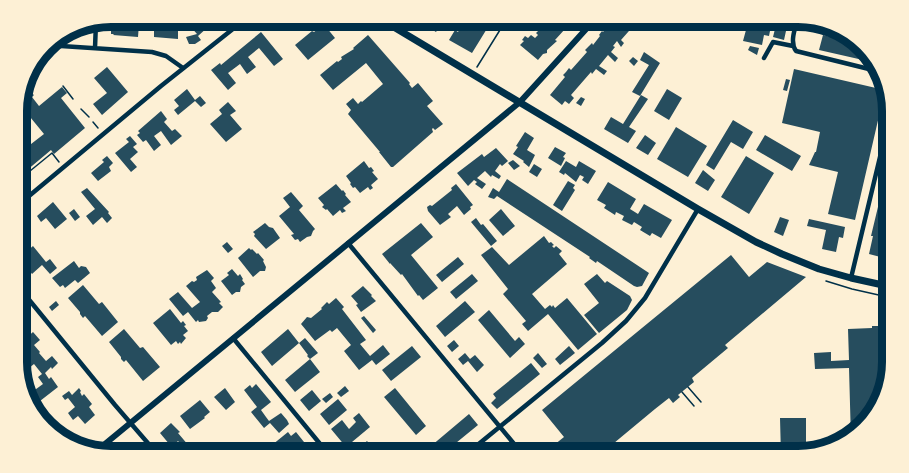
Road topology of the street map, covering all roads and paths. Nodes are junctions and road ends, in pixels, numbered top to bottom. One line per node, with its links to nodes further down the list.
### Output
1 (234, 27): 11 (street)
2 (395, 27): 13 (main road)
3 (501, 27): 13 (path)
4 (587, 27): 16 (street)
5 (796, 27): 8 (street)
6 (96, 29): 9 (street)
7 (59, 46): 9 (street)
8 (793, 46): 10 (street); 12 (street)
9 (95, 48): 11 (street)
10 (764, 58)
11 (183, 68): 20 (street)
12 (871, 69)
13 (473, 74): 16 (main road)
14 (63, 86): 15 (path)
15 (73, 99)
16 (520, 102): 23 (main road); 24 (street)
17 (81, 109): 18 (path)
18 (89, 117)
19 (882, 149): 25 (street)
20 (64, 167): 21 (path); 22 (street)
21 (27, 175)
22 (27, 198)
23 (698, 209): 25 (main road); 36 (street)
24 (348, 243): 30 (street); 36 (street)
25 (851, 278): 27 (main road)
26 (822, 280): 28 (path)
27 (882, 285)
28 (882, 296)
29 (27, 298): 35 (street)
30 (233, 338): 35 (street); 39 (street)
31 (688, 387): 33 (path)
32 (682, 392): 34 (path)
33 (701, 402)
34 (694, 406)
35 (130, 423): 37 (street); 38 (street)
36 (500, 427): 40 (street); 41 (street)
37 (103, 445)
38 (150, 446)
39 (322, 446)
40 (476, 446)
41 (516, 446)

